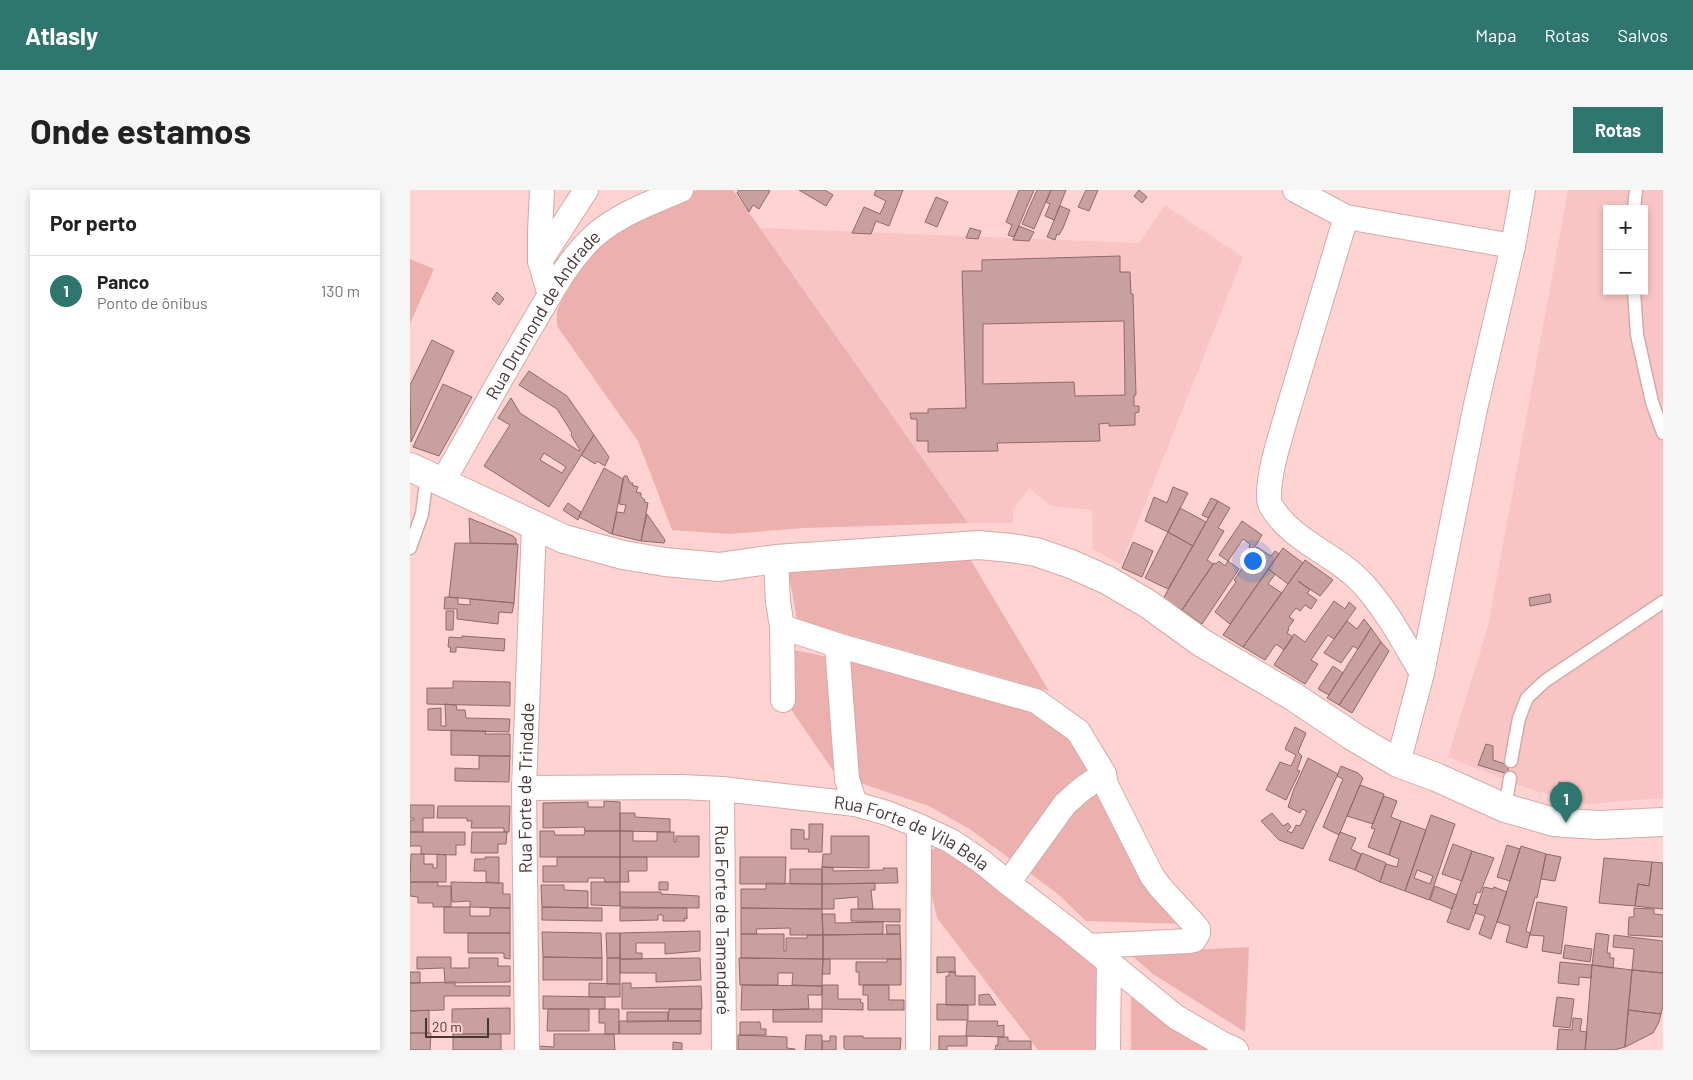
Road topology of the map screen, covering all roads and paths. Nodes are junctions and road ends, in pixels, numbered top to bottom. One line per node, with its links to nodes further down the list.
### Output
1 (542, 190): 10 (street)
2 (586, 190): 10 (street)
3 (681, 190): 11 (street, Rua Drumond de Andrade)
4 (1295, 190): 8 (street)
5 (1523, 190): 9 (street)
6 (1636, 190): 7 (lane)
7 (1634, 205)
8 (1346, 217): 9 (street); 21 (street)
9 (1512, 246): 21 (street)
10 (540, 261): 11 (street)
11 (550, 295): 14 (street, Rua Drumond de Andrade)
12 (1634, 295): 13 (lane)
13 (1663, 433)
14 (427, 474): 15 (main road); 16 (lane)
15 (534, 526): 17 (main road); 27 (street, Rua Forte de Trindade)
16 (410, 548)
17 (776, 559): 19 (street); 24 (main road)
18 (1663, 602): 23 (lane)
19 (782, 627): 20 (street); 22 (street)
20 (837, 645): 25 (street); 29 (street)
21 (1422, 673): 24 (street)
22 (783, 700)
23 (1511, 761)
24 (1398, 763): 30 (main road)
25 (1104, 774): 33 (street); 34 (street)
26 (1510, 778): 30 (lane)
27 (524, 788): 28 (street, Rua Forte de Vila Bela); 36 (street, Rua Forte de Trindade)
28 (722, 789): 29 (street, Rua Forte de Vila Bela); 37 (street, Rua Forte de Tamandaré)
29 (855, 804): 32 (street, Rua Forte de Vila Bela)
30 (1505, 808): 31 (main road)
31 (1663, 822)
32 (919, 826): 33 (street, Rua Forte de Vila Bela); 38 (street)
33 (1008, 883): 34 (street, Rua Forte de Vila Bela)
34 (1090, 946): 35 (street, Rua Forte de Vila Bela)
35 (1110, 962): 39 (street); 40 (street, Rua Forte de Vila Bela)
36 (528, 1050)
37 (724, 1050)
38 (918, 1050)
39 (1108, 1050)
40 (1236, 1050)

